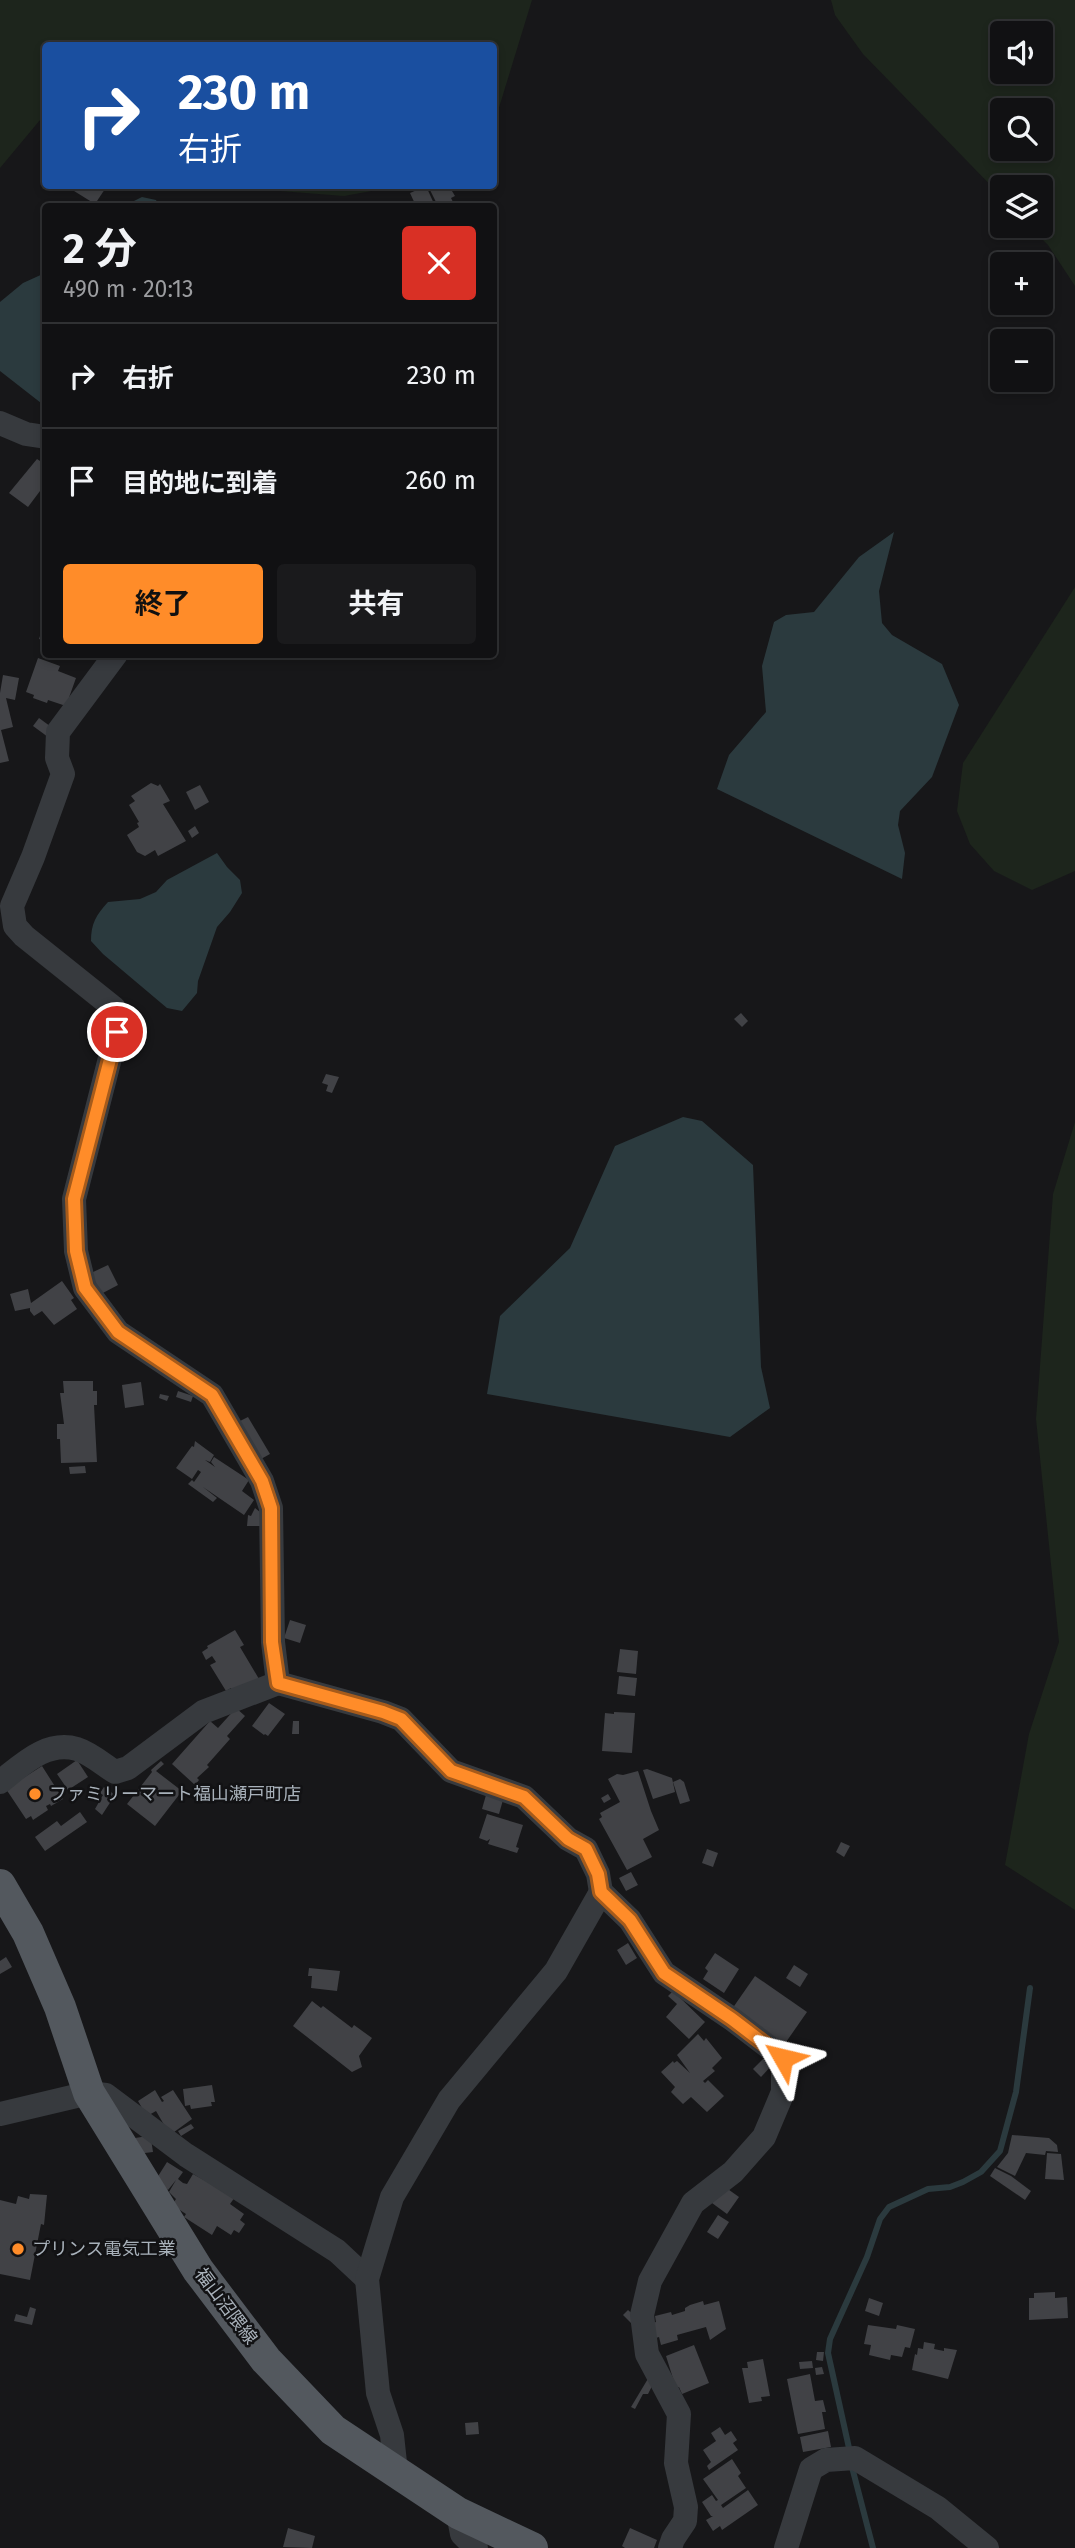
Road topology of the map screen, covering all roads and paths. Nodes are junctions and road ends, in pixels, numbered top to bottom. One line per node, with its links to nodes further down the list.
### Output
1 (0, 423): 2 (street)
2 (42, 436)
3 (114, 658): 4 (street)
4 (278, 1683): 5 (street); 7 (street)
5 (0, 1782)
6 (0, 1885): 8 (main road, 福山沼隈線)
7 (601, 1892): 10 (street); 15 (street)
8 (89, 2093): 9 (street); 10 (street); 11 (main road, 福山沼隈線)
9 (0, 2114)
10 (367, 2279): 11 (street)
11 (396, 2472): 12 (main road, 福山沼隈線)
12 (458, 2513): 13 (street); 14 (main road, 福山沼隈線)
13 (476, 2548)
14 (532, 2548)
15 (670, 2548)
16 (786, 2548): 17 (street)
17 (987, 2548)

